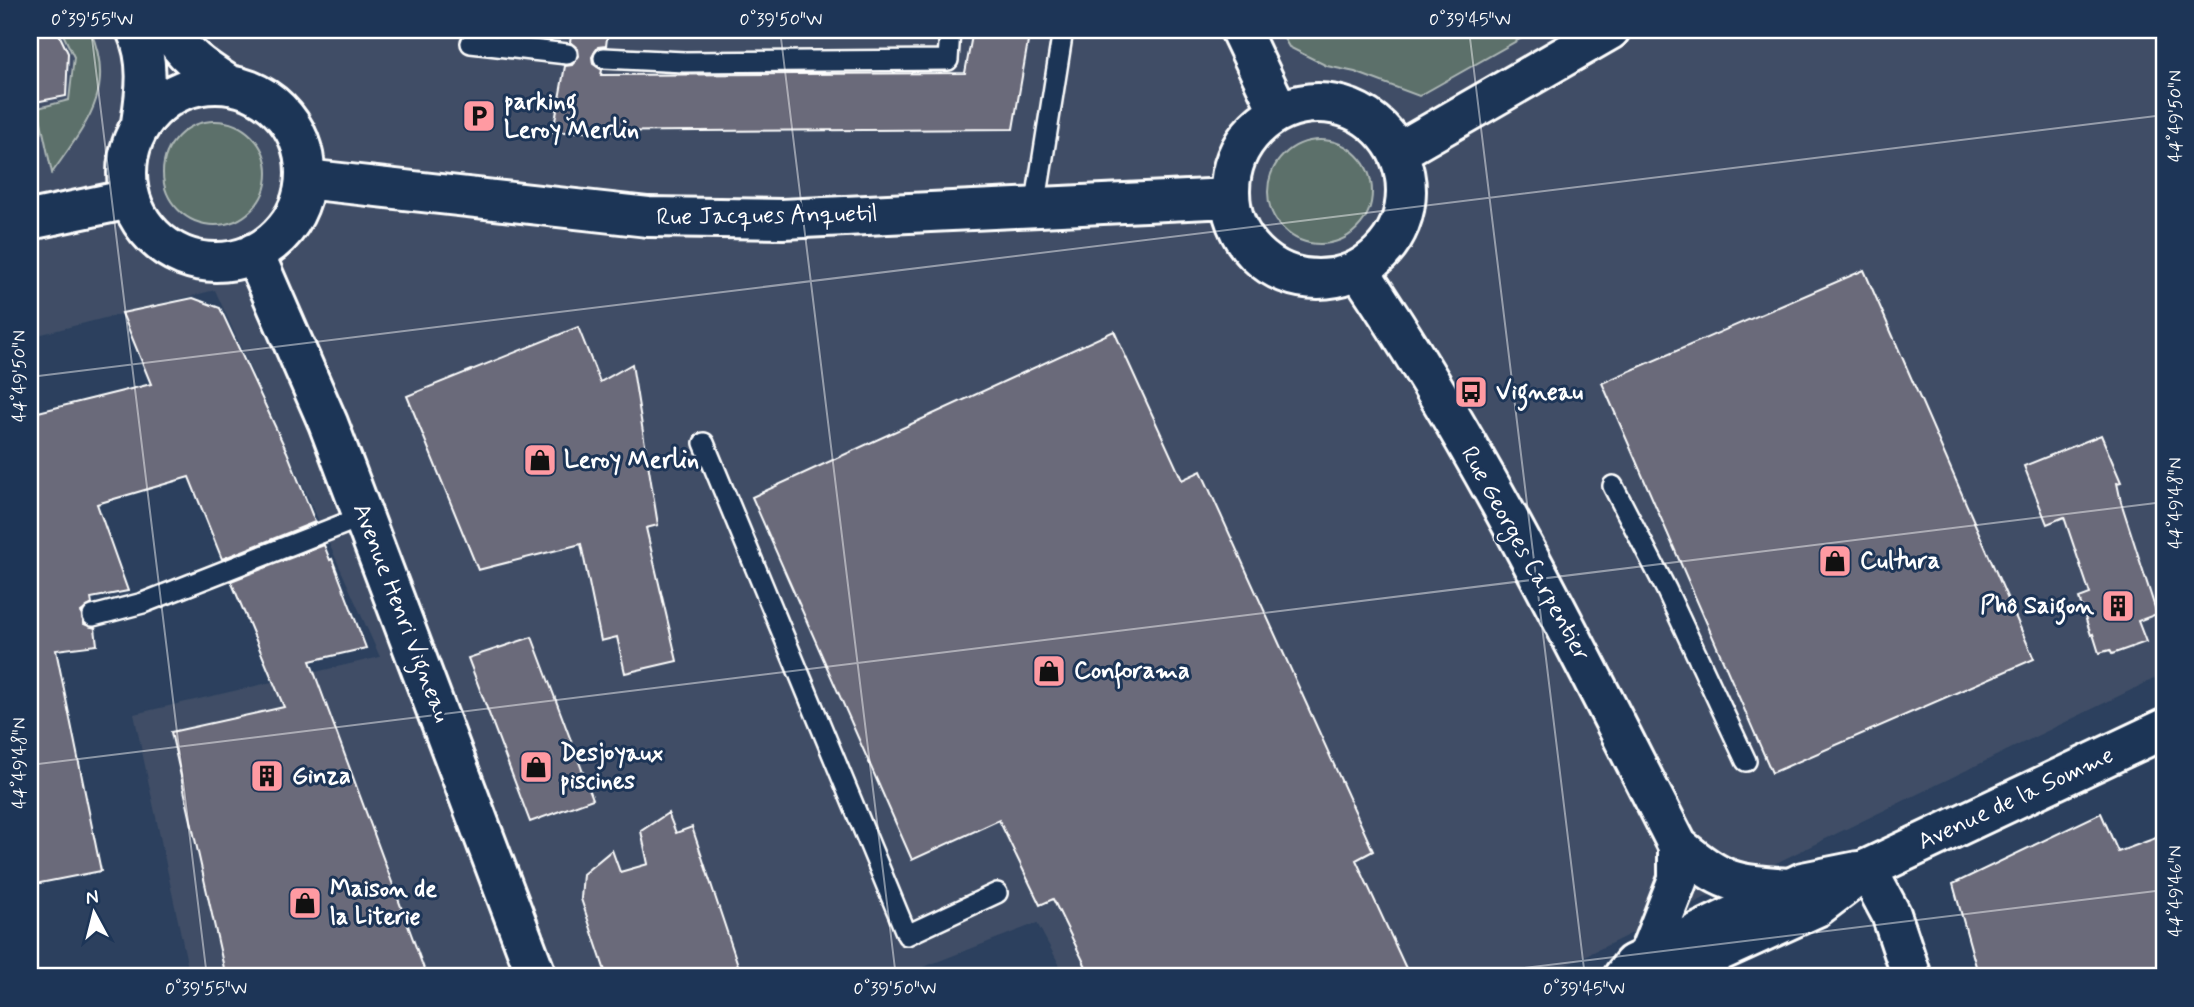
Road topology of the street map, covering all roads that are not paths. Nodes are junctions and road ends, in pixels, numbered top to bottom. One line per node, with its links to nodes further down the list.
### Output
1 (136, 30): 12 (street)
2 (170, 30): 10 (street)
3 (950, 30): 9 (lane)
4 (1063, 30): 17 (lane)
5 (1240, 30): 11 (street)
6 (1610, 30): 13 (street)
7 (471, 43): 8 (lane)
8 (568, 54)
9 (604, 58)
10 (229, 85): 12 (street); 14 (street)
11 (1279, 112): 13 (street); 15 (street)
12 (141, 124): 16 (street)
13 (1398, 152): 20 (street)
14 (305, 179): 17 (street, Rue Jacques Anquetil); 19 (street)
15 (1230, 198): 17 (street, Rue Jacques Anquetil); 20 (street)
16 (130, 200): 18 (street); 19 (street)
17 (1035, 208)
18 (30, 220)
19 (254, 253): 23 (street, Avenue Henri Vigneau)
20 (1359, 270): 27 (street, Rue Georges Carpentier)
21 (704, 443): 30 (lane)
22 (1614, 486): 26 (lane)
23 (364, 516): 24 (lane); 32 (street, Avenue Henri Vigneau)
24 (93, 616)
25 (2164, 729): 28 (street, Avenue de la Somme)
26 (1746, 761)
27 (1678, 846): 29 (street); 31 (street)
28 (1867, 869): 29 (street, Avenue de la Somme); 31 (street, Avenue de la Somme); 33 (street)
29 (1791, 888): 31 (street, Avenue de la Somme)
30 (997, 893)
31 (1644, 971)
32 (537, 977)
33 (1912, 977)

